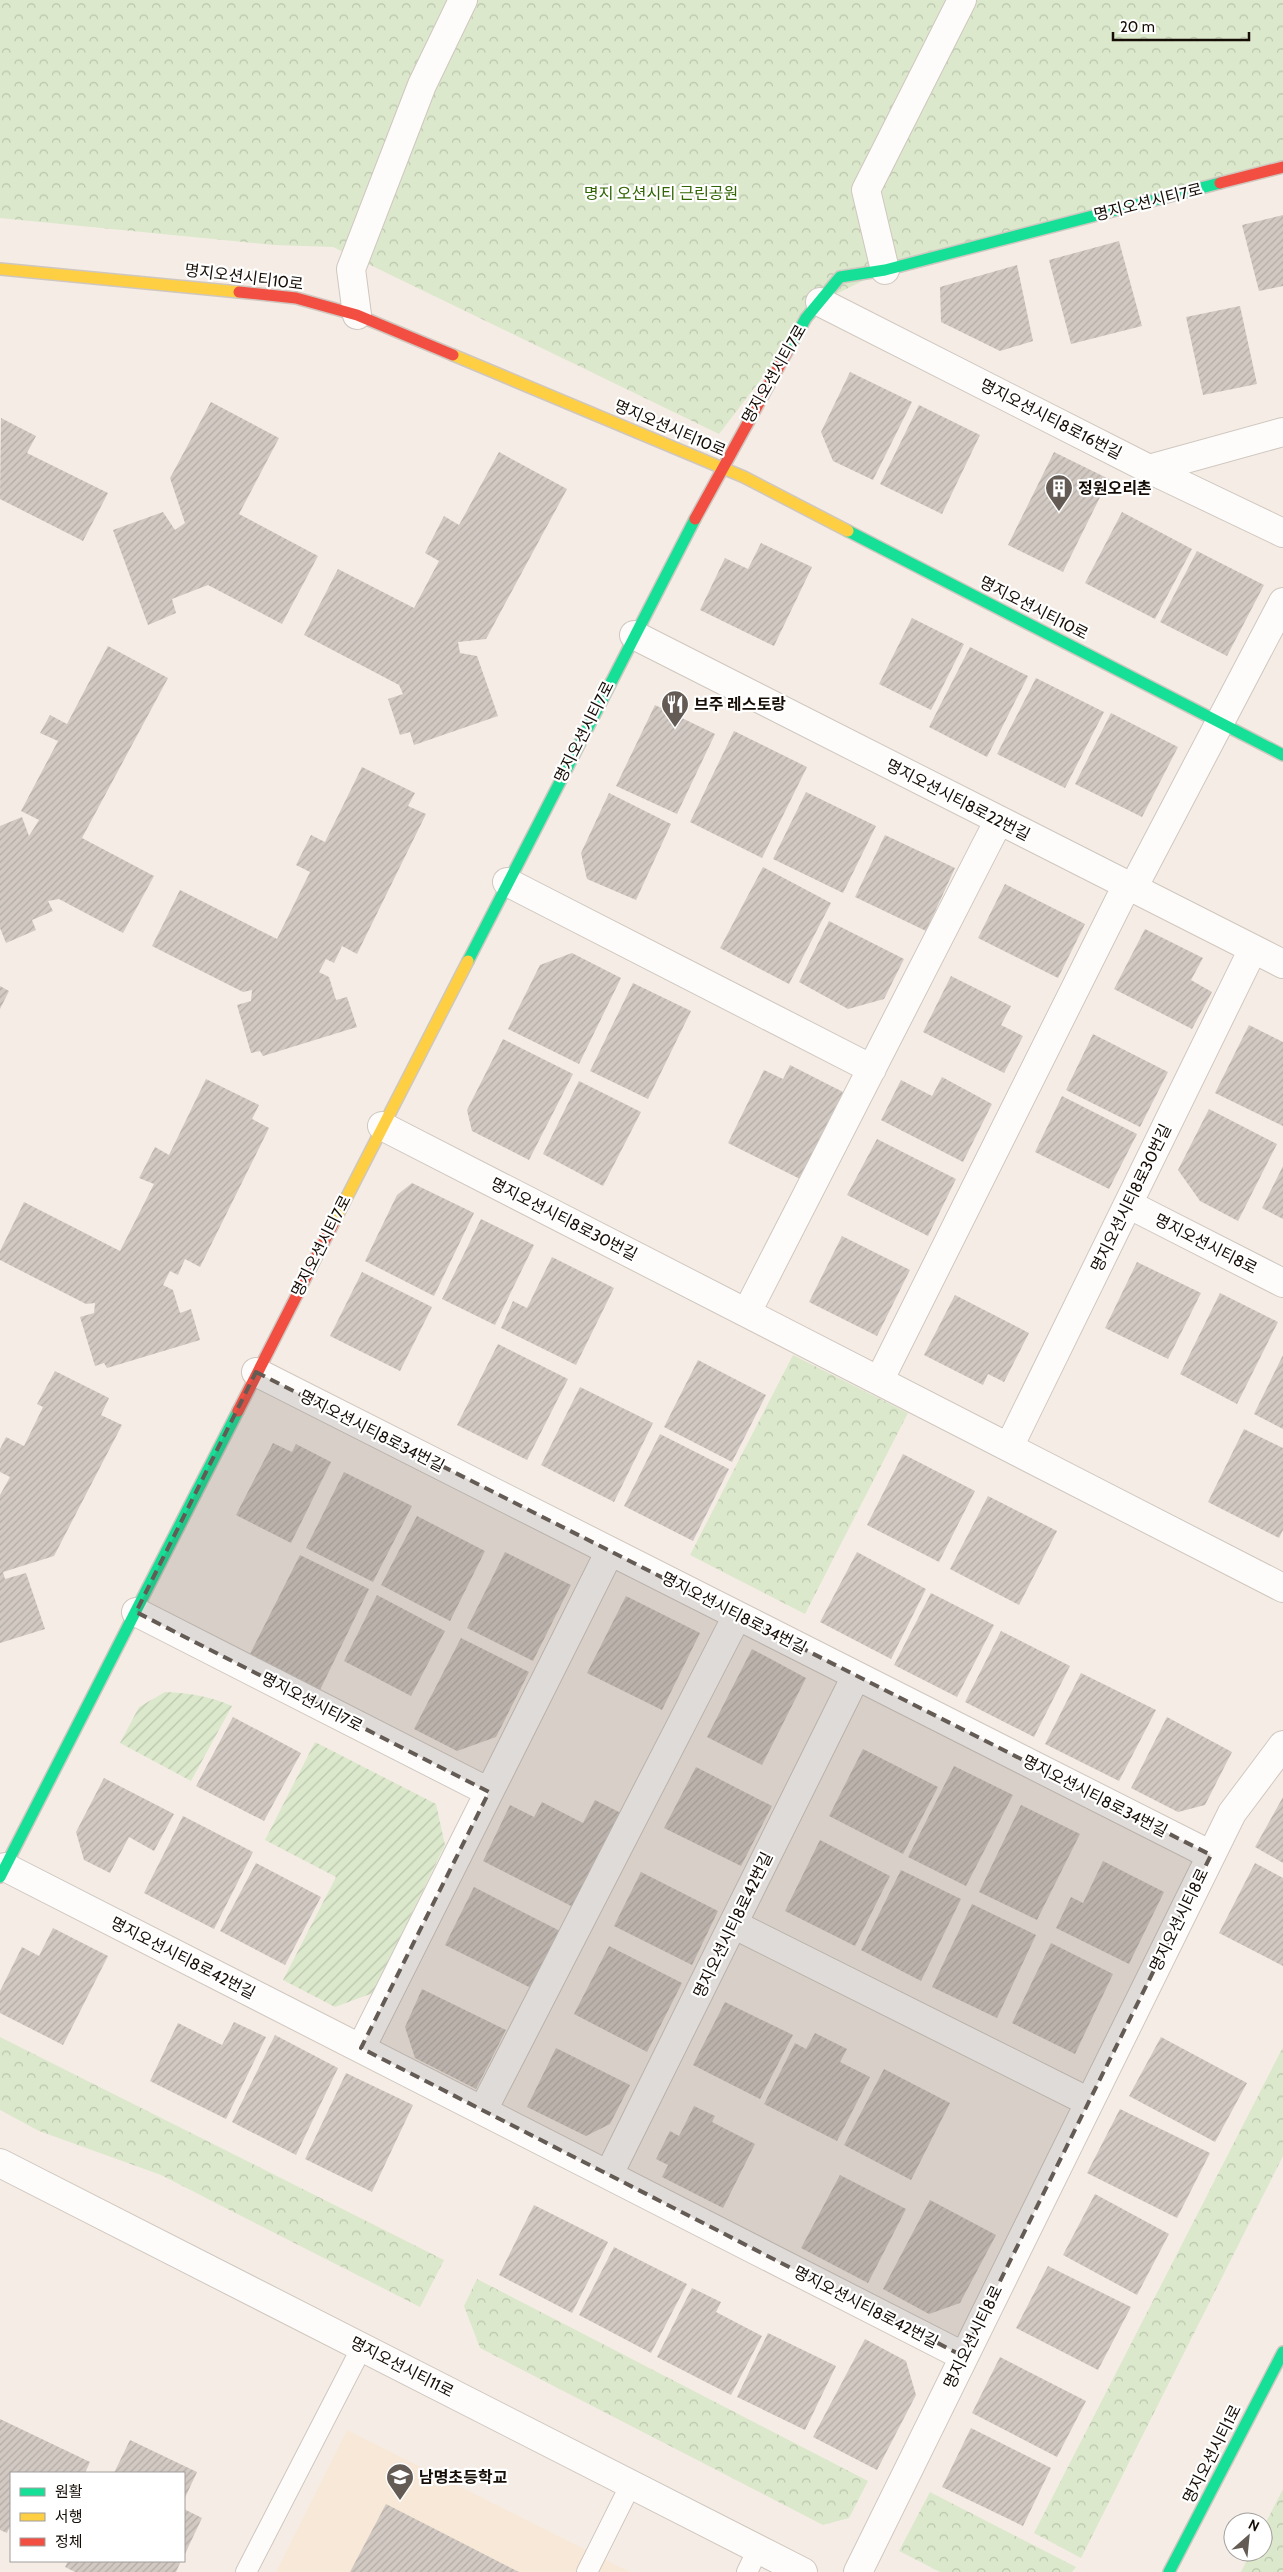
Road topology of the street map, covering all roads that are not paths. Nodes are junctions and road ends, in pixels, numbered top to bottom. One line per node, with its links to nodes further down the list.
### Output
1 (463, 0): 7 (street)
2 (962, 0): 5 (street)
3 (1283, 167): 5 (street, 명지오션시티7로)
4 (0, 269): 7 (street, 명지오션시티10로)
5 (885, 270): 6 (street, 명지오션시티7로)
6 (820, 302): 9 (street, 명지오션시티7로); 10 (street, 명지오션시티8로16번길)
7 (357, 315): 9 (street, 명지오션시티10로)
8 (1283, 432): 10 (street)
9 (721, 467): 13 (street, 명지오션시티7로); 14 (street, 명지오션시티10로)
10 (1150, 469): 11 (street, 명지오션시티8로16번길)
11 (1283, 533)
12 (1283, 602): 14 (street)
13 (634, 635): 16 (street, 명지오션시티8로22번길); 17 (street, 명지오션시티7로)
14 (1220, 722): 15 (street, 명지오션시티10로); 18 (street)
15 (1283, 754)
16 (999, 820): 18 (street, 명지오션시티8로22번길); 20 (street)
17 (507, 882): 20 (street); 21 (street, 명지오션시티7로)
18 (1130, 886): 19 (street, 명지오션시티8로22번길); 26 (street)
19 (1273, 954): 22 (street, 명지오션시티8로30번길)
20 (872, 1070): 24 (street)
21 (382, 1126): 24 (street, 명지오션시티8로30번길); 25 (street, 명지오션시티7로)
22 (1128, 1204): 23 (street, 명지오션시티8로); 27 (street, 명지오션시티8로30번길)
23 (1283, 1284)
24 (747, 1312): 26 (street, 명지오션시티8로30번길)
25 (256, 1372): 28 (street, 명지오션시티8로34번길); 30 (street, 명지오션시티7로)
26 (880, 1379): 27 (street, 명지오션시티8로30번길)
27 (1009, 1447): 29 (street, 명지오션시티8로30번길)
28 (610, 1551): 31 (street, 명지오션시티8로34번길); 34 (street)
29 (1283, 1588)
30 (136, 1612): 34 (street, 명지오션시티7로); 36 (street, 명지오션시티7로)
31 (737, 1616): 32 (street, 명지오션시티8로34번길); 40 (street)
32 (856, 1676): 35 (street, 명지오션시티8로34번길); 37 (street, 명지오션시티8로42번길)
33 (1283, 1746): 35 (street, 명지오션시티8로)
34 (489, 1792): 38 (street)
35 (1211, 1855): 39 (street, 명지오션시티8로)
36 (3, 1872): 38 (street, 명지오션시티8로42번길)
37 (733, 1924): 39 (street); 42 (street, 명지오션시티8로42번길)
38 (360, 2048): 40 (street, 명지오션시티8로42번길)
39 (1089, 2102): 45 (street, 명지오션시티8로)
40 (483, 2110): 42 (street, 명지오션시티8로42번길)
41 (0, 2163): 43 (street, 명지오션시티11로)
42 (609, 2174): 45 (street, 명지오션시티8로42번길)
43 (362, 2347): 46 (street, 명지오션시티11로); 48 (lane)
44 (1283, 2352): 52 (street, 명지오션시티1로)
45 (963, 2356): 51 (street, 명지오션시티8로)
46 (631, 2484): 47 (street, 명지오션시티11로); 49 (lane)
47 (752, 2560): 50 (street, 명지오션시티11로)
48 (246, 2572)
49 (587, 2572)
50 (803, 2572)
51 (858, 2572)
52 (1169, 2572)

